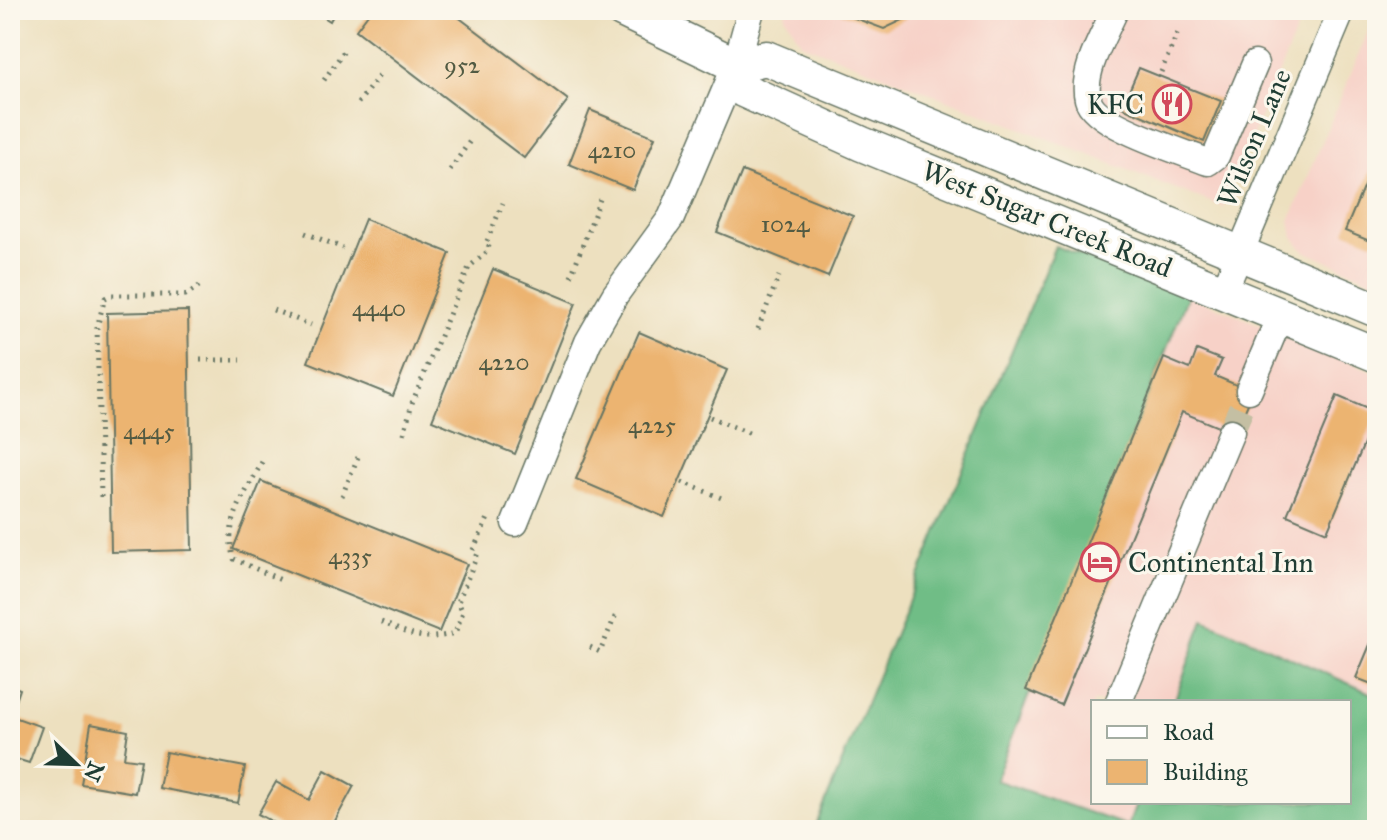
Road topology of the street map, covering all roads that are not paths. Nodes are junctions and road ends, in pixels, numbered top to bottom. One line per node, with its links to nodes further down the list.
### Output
1 (622, 10): 6 (main road)
2 (751, 10): 6 (street)
3 (1115, 10): 5 (street)
4 (1342, 10): 7 (street, Wilson Lane)
5 (1255, 64)
6 (736, 65): 7 (main road, West Sugar Creek Road); 8 (main road, West Sugar Creek Road); 14 (street)
7 (1241, 253): 8 (street, Wilson Lane); 9 (main road, West Sugar Creek Road)
8 (1224, 291): 10 (main road, West Sugar Creek Road)
9 (1377, 310)
10 (1281, 314): 11 (main road, West Sugar Creek Road); 12 (street)
11 (1377, 355)
12 (1249, 390)
13 (1231, 432): 15 (street)
14 (515, 523)
15 (1119, 700)

